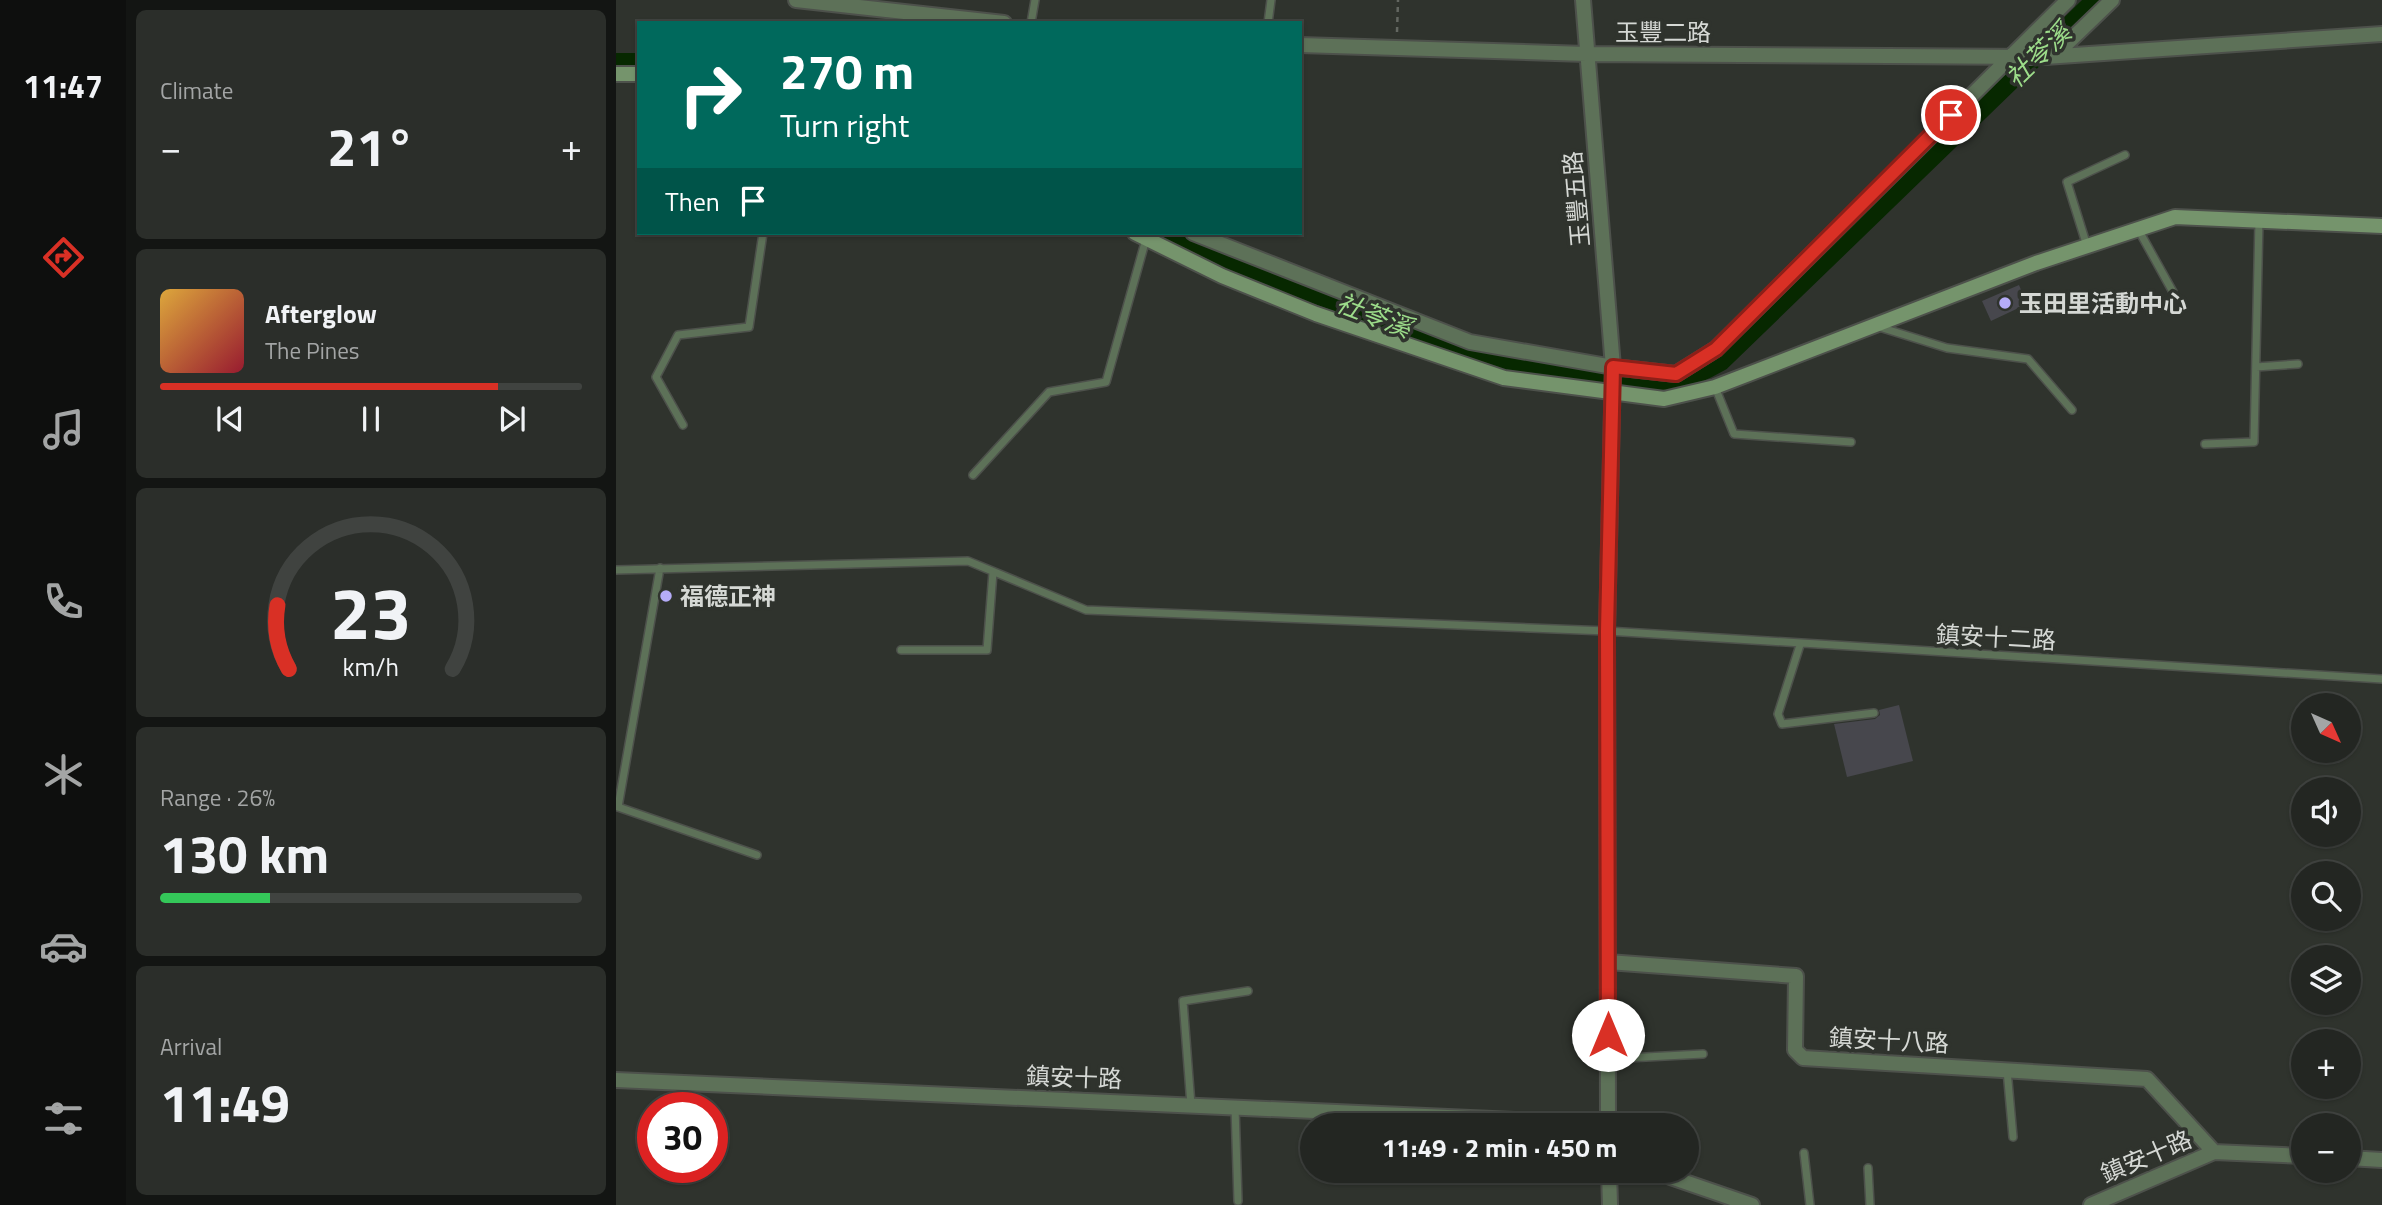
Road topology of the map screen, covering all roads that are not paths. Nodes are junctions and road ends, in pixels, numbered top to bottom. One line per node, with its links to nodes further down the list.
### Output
1 (796, 0): 7 (street)
2 (1035, 0): 8 (lane)
3 (1271, 0): 9 (lane)
4 (1583, 0): 12 (street, 玉豐五路)
5 (2068, 0): 14 (street)
6 (2112, 0): 13 (street)
7 (986, 21)
8 (1031, 21)
9 (1268, 21)
10 (2382, 34): 13 (street)
11 (1302, 45): 12 (street, 玉豐二路)
12 (1586, 54): 14 (street, 玉豐二路); 28 (street, 玉豐五路)
13 (2050, 56): 14 (street, 玉豐二路)
14 (2009, 57): 28 (street)
15 (616, 74): 16 (street)
16 (637, 74)
17 (2125, 155): 24 (lane)
18 (2259, 219): 19 (street); 20 (street); 29 (lane)
19 (2382, 226)
20 (2138, 229): 24 (street); 25 (lane)
21 (763, 235): 33 (lane)
22 (1198, 235): 28 (street)
23 (1141, 236): 31 (street); 36 (lane)
24 (2087, 246): 26 (street)
25 (2173, 292)
26 (1874, 325): 30 (street); 32 (lane)
27 (2298, 364): 29 (lane)
28 (1613, 367): 31 (street, 玉豐五路)
29 (2256, 367): 35 (lane)
30 (1714, 387): 31 (street); 34 (lane)
31 (1612, 394): 40 (street, 玉豐五路)
32 (2072, 410)
33 (683, 425)
34 (1851, 442)
35 (2205, 444)
36 (973, 475)
37 (660, 568): 38 (lane, 鎮安十二路); 39 (lane, 鎮安十二路); 45 (lane)
38 (616, 570)
39 (993, 572): 40 (lane, 鎮安十二路); 42 (lane)
40 (1607, 631): 41 (lane, 鎮安十二路); 46 (street, 玉豐五路)
41 (1800, 645): 43 (lane, 鎮安十二路); 44 (lane)
42 (901, 650)
43 (2382, 679)
44 (1874, 713)
45 (757, 855)
46 (1608, 962): 49 (street, 玉豐五路); 50 (street, 鎮安十八路)
47 (1248, 991): 52 (lane)
48 (1703, 1054): 49 (lane)
49 (1608, 1059): 55 (street, 玉豐五路)
50 (2007, 1070): 56 (lane); 57 (street, 鎮安十八路)
51 (616, 1080): 52 (street, 鎮安十路)
52 (1191, 1105): 53 (street, 鎮安十路)
53 (1234, 1107): 54 (street, 鎮安十路); 65 (lane)
54 (1364, 1113)
55 (1608, 1113)
56 (2013, 1137)
57 (2214, 1152): 59 (street, 鎮安十路); 70 (street, 鎮安十路)
58 (1804, 1153): 68 (lane)
59 (2291, 1155)
60 (2361, 1159): 61 (street)
61 (2382, 1160)
62 (1868, 1168): 69 (lane)
63 (1609, 1183): 66 (street)
64 (1688, 1183): 67 (street)
65 (1238, 1201)
66 (1610, 1205)
67 (1752, 1205)
68 (1810, 1205)
69 (1870, 1205)
70 (2091, 1205)

